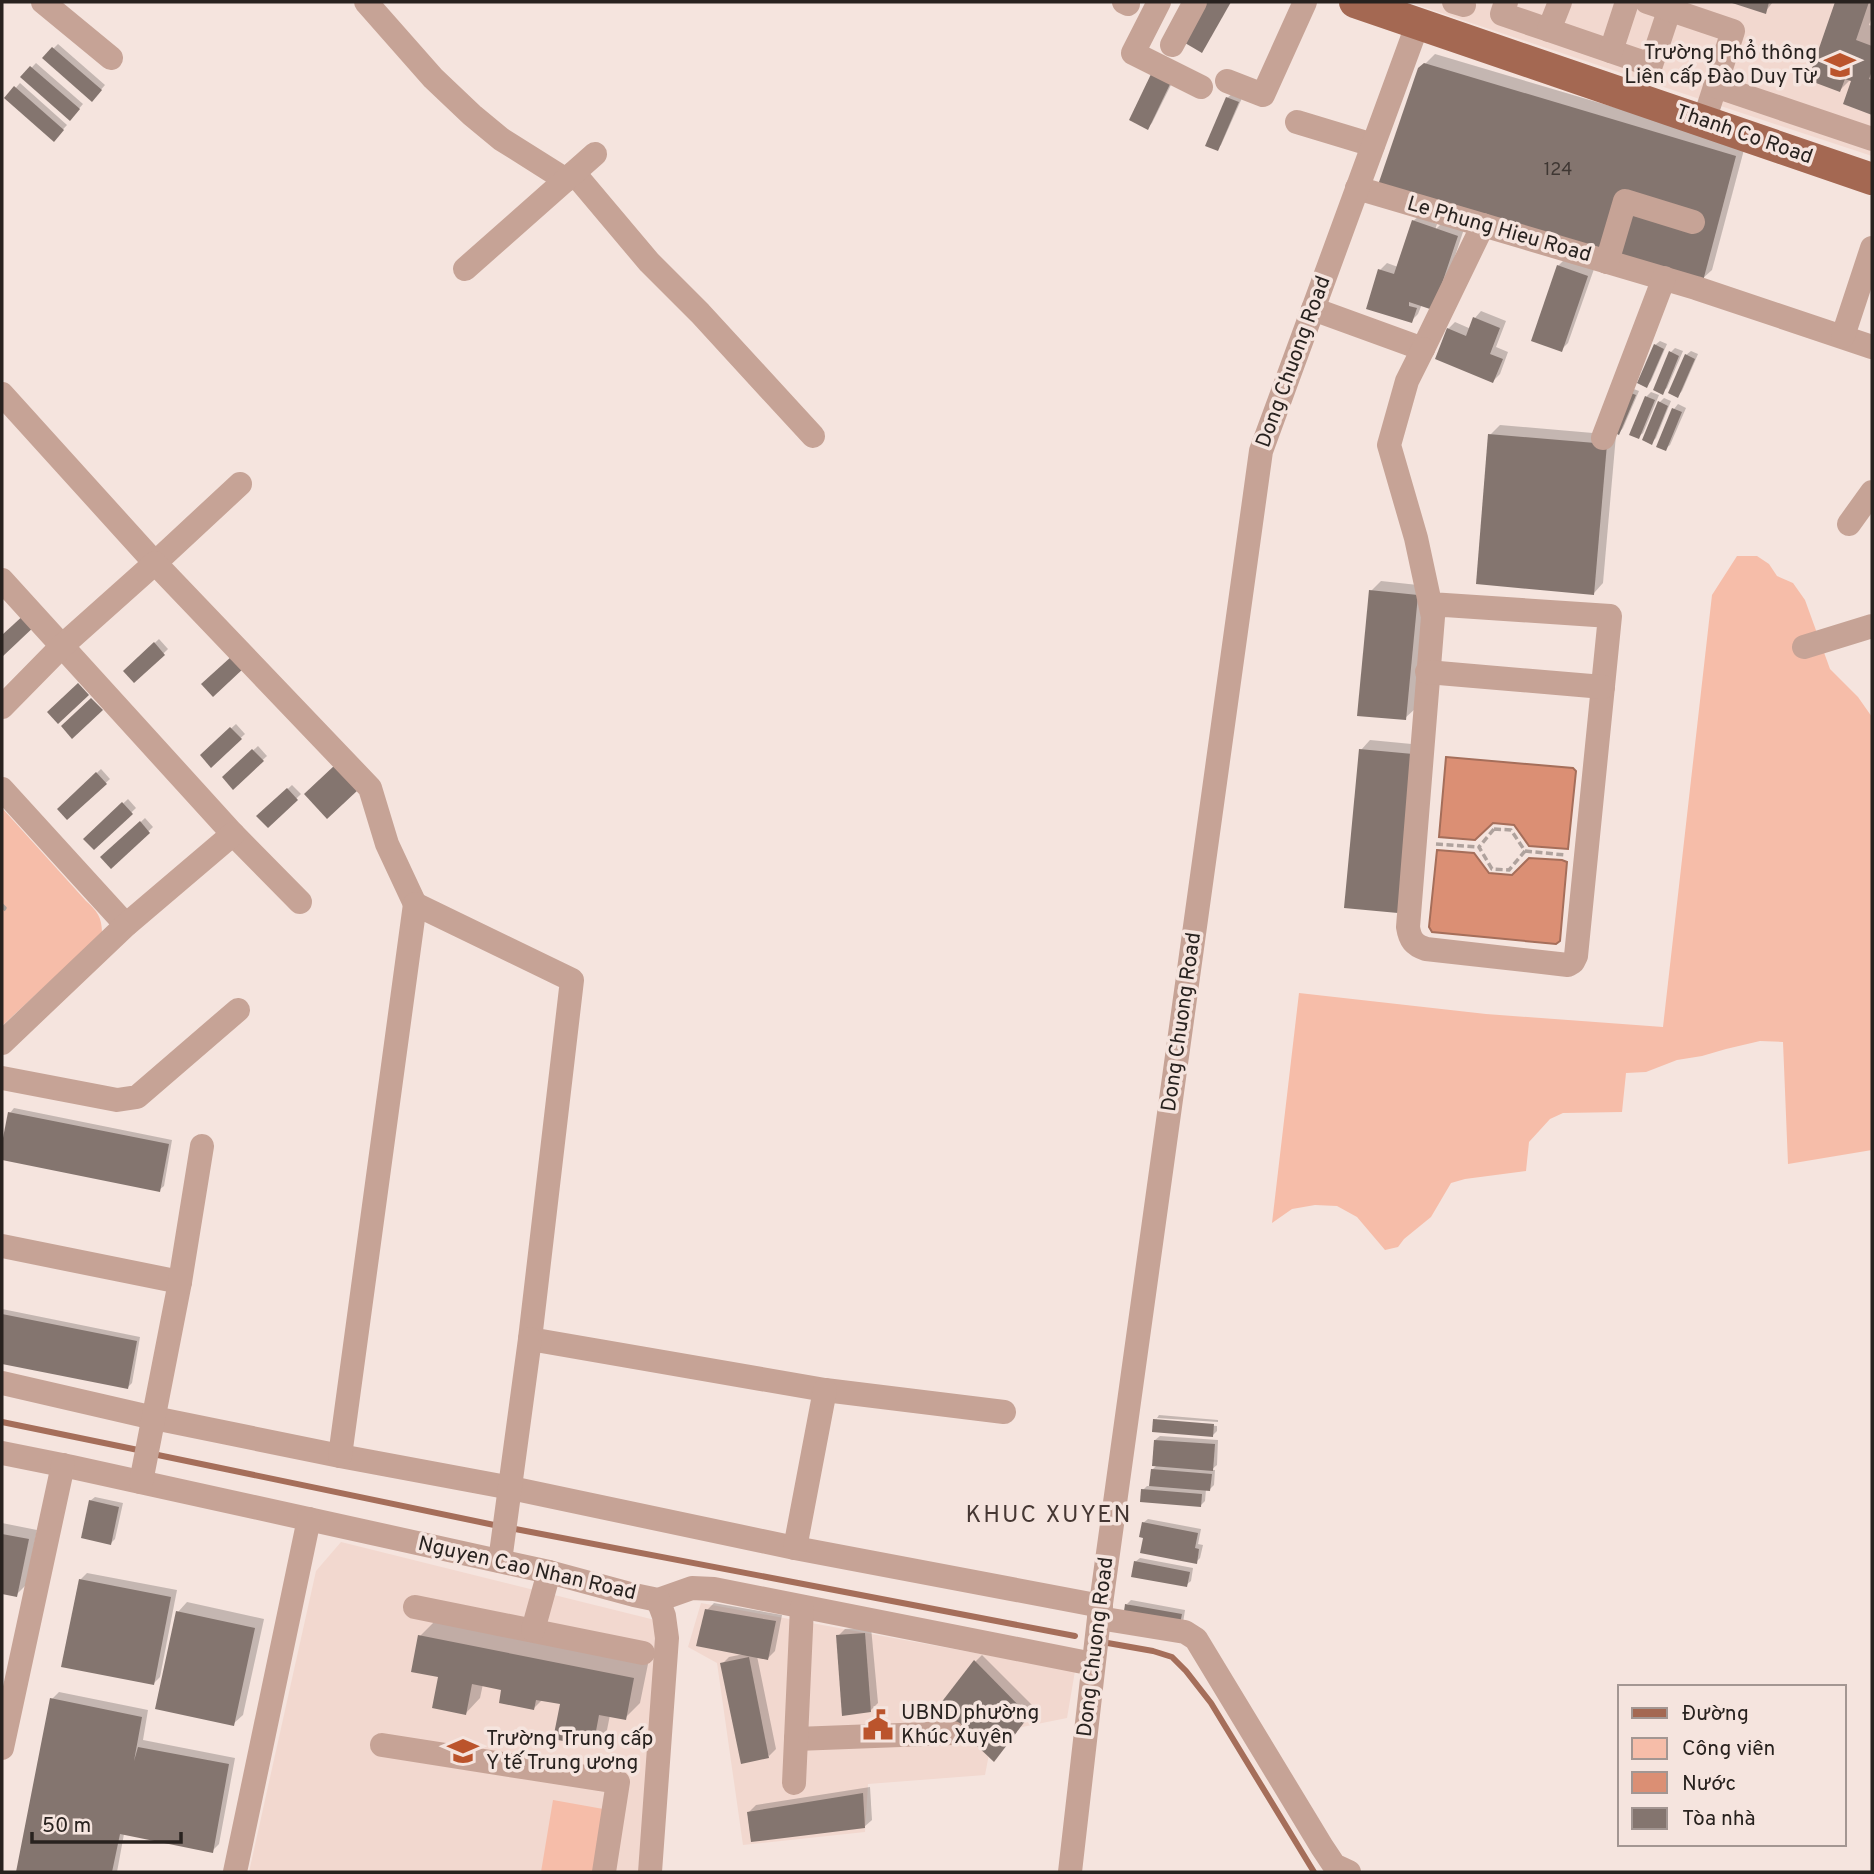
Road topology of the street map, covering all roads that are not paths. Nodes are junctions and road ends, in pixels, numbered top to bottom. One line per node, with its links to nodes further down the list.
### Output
1 (43, 2): 15 (street)
2 (366, 2): 24 (street)
3 (1159, 2): 18 (street)
4 (1195, 2): 13 (street)
5 (1305, 2): 16 (street)
6 (1355, 2): 11 (main road)
7 (1506, 2): 12 (street)
8 (1560, 2): 12 (street)
9 (1627, 2): 14 (street)
10 (1663, 4): 14 (street); 17 (street)
11 (1418, 23): 19 (main road, Thanh Co Road); 22 (street)
12 (1549, 30): 14 (street)
13 (1172, 45)
14 (1611, 51)
15 (111, 58)
16 (1227, 81)
17 (1715, 86): 19 (street); 21 (street)
18 (1201, 87)
19 (1704, 121): 25 (main road, Thanh Co Road)
20 (1297, 122): 22 (street)
21 (1872, 139)
22 (1373, 145): 26 (street)
23 (595, 154): 24 (street)
24 (570, 176): 31 (street); 38 (street)
25 (1872, 179)
26 (1357, 188): 28 (street, Le Phung Hieu Road); 33 (street, Dong Chuong Road)
27 (1693, 222): 30 (street)
28 (1483, 225): 30 (street, Le Phung Hieu Road); 36 (street)
29 (1872, 248): 34 (street)
30 (1607, 262): 32 (street, Le Phung Hieu Road)
31 (465, 269)
32 (1664, 278): 34 (street, Le Phung Hieu Road); 39 (street)
33 (1313, 309): 36 (street); 81 (street, Dong Chuong Road)
34 (1843, 336): 35 (street, Le Phung Hieu Road)
35 (1872, 347)
36 (1423, 349): 45 (street)
37 (2, 394): 43 (street)
38 (813, 436)
39 (1603, 438)
40 (240, 484): 43 (street)
41 (1872, 492): 42 (street)
42 (1849, 524)
43 (155, 563): 47 (street); 55 (street)
44 (2, 580): 47 (street)
45 (1430, 604): 49 (street); 50 (street)
46 (1872, 626): 48 (street)
47 (62, 646): 51 (street); 53 (street)
48 (1804, 647)
49 (1427, 672): 50 (street); 50 (street)
50 (1603, 687)
51 (2, 707)
52 (2, 789): 56 (street)
53 (233, 834): 54 (street); 56 (street)
54 (300, 902)
55 (415, 904): 63 (street); 69 (street)
56 (126, 925): 58 (street)
57 (239, 1010): 59 (street)
58 (2, 1043)
59 (2, 1078)
60 (202, 1146): 62 (street)
61 (2, 1246): 62 (street)
62 (180, 1282): 67 (street)
63 (530, 1339): 65 (street); 72 (street)
64 (2, 1383): 67 (street)
65 (825, 1390): 66 (street); 74 (street)
66 (1004, 1412)
67 (153, 1422): 69 (street); 71 (street)
68 (2, 1453): 70 (street, Nguyen Cao Nhan Road)
69 (340, 1456): 72 (street)
70 (63, 1465): 71 (street, Nguyen Cao Nhan Road); 86 (street)
71 (143, 1475): 73 (street, Nguyen Cao Nhan Road)
72 (509, 1496): 74 (street); 75 (street)
73 (309, 1520): 75 (street, Nguyen Cao Nhan Road); 88 (street)
74 (795, 1548): 81 (street)
75 (501, 1554): 76 (street, Nguyen Cao Nhan Road)
76 (548, 1572): 77 (street, Nguyen Cao Nhan Road); 80 (street)
77 (658, 1600): 79 (street, Nguyen Cao Nhan Road); 90 (street)
78 (415, 1607): 80 (street)
79 (802, 1607): 81 (street, Nguyen Cao Nhan Road); 84 (street)
80 (533, 1630): 82 (street)
81 (1097, 1633): 91 (street, Dong Chuong Road); 92 (street)
82 (643, 1653)
83 (954, 1733): 84 (street)
84 (796, 1739): 87 (street)
85 (382, 1745): 89 (street)
86 (2, 1748)
87 (794, 1783)
88 (235, 1872)
89 (604, 1872)
90 (650, 1872)
91 (1070, 1872)
92 (1349, 1872)

